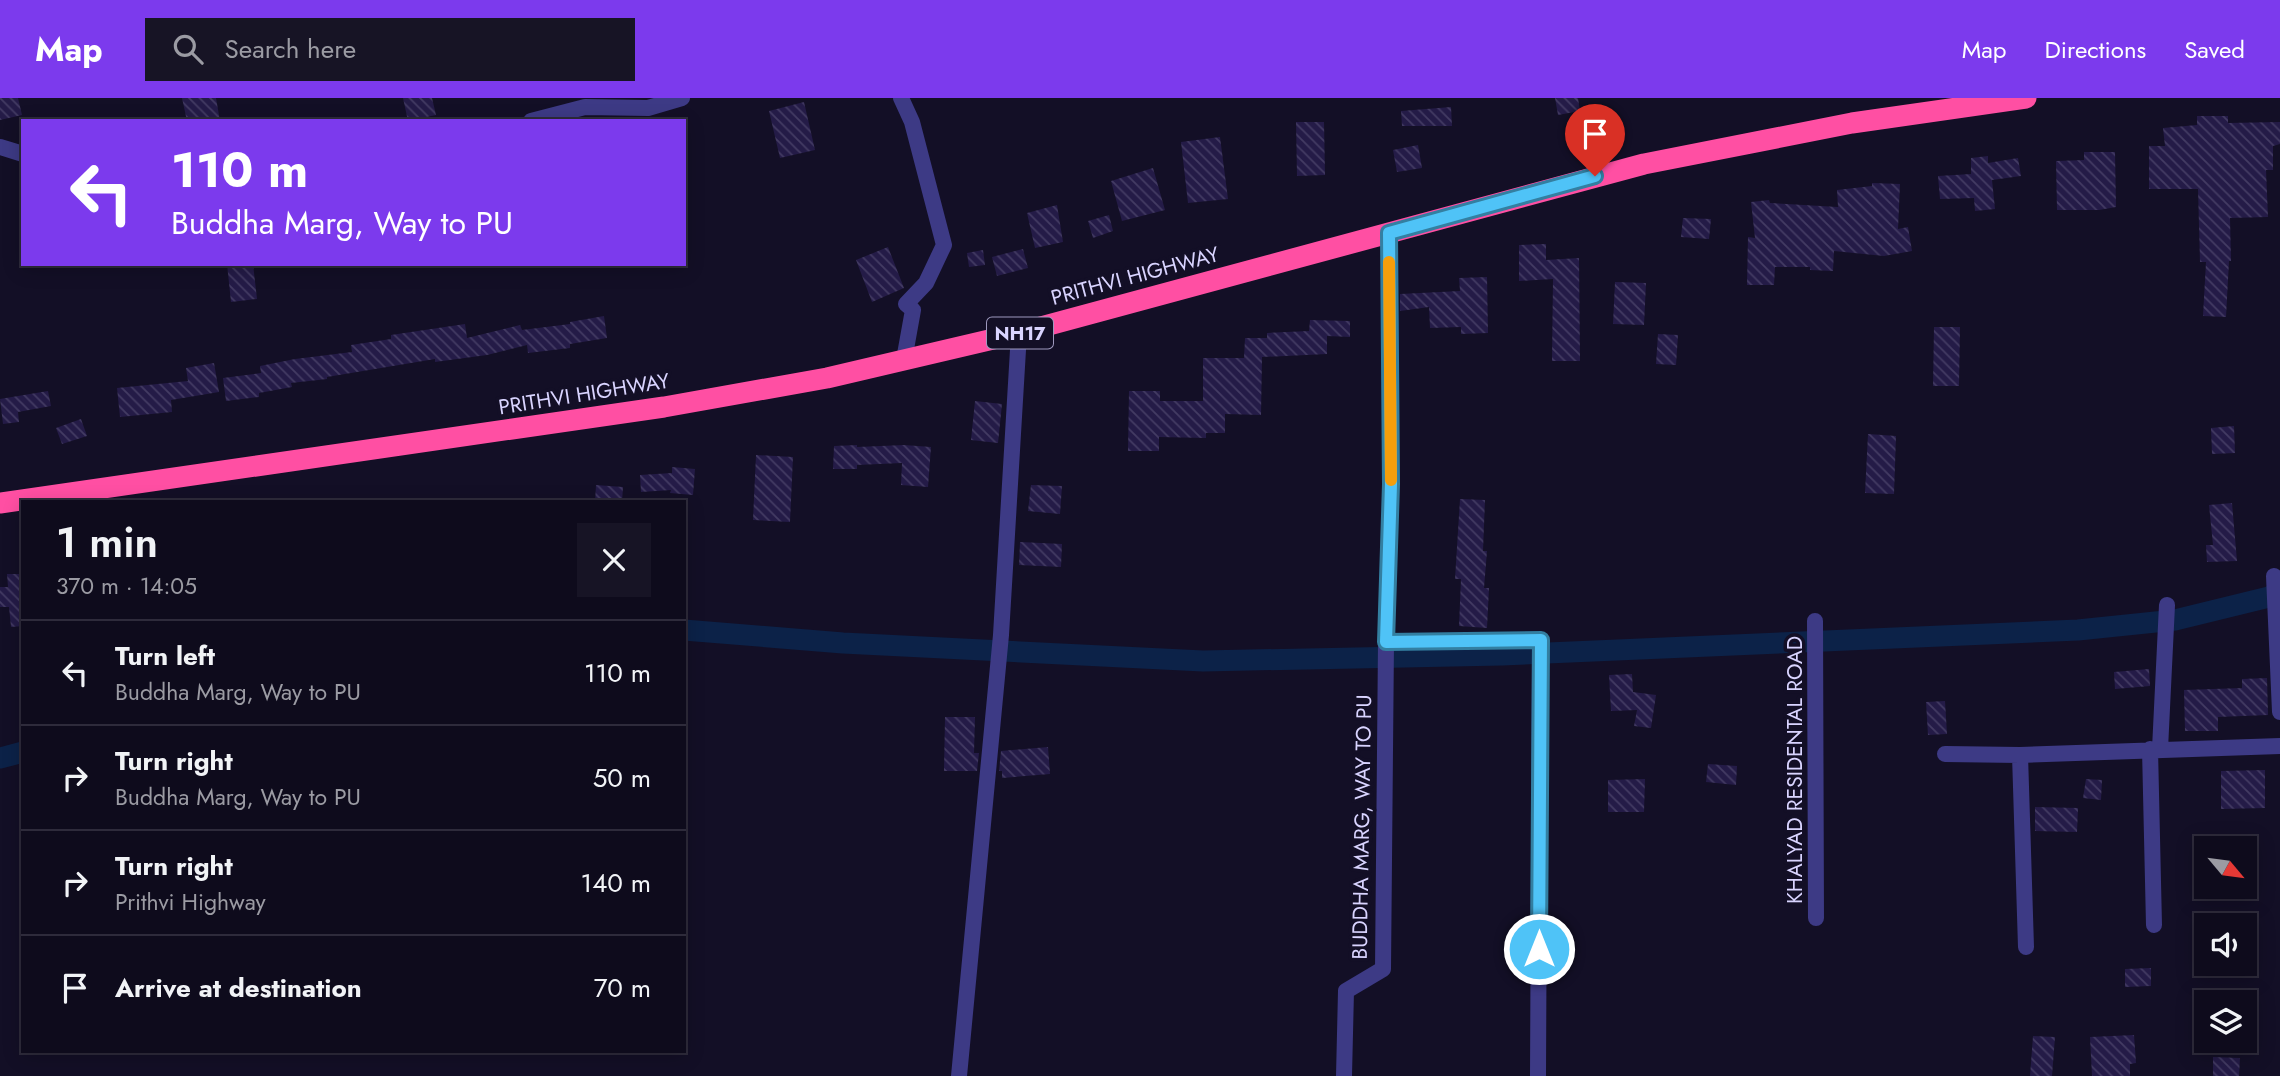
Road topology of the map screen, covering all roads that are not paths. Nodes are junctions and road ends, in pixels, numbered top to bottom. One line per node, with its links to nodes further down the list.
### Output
1 (682, 98): 4 (street)
2 (901, 98): 9 (street)
3 (2026, 98): 7 (highway, PRITHVI HIGHWAY / NH17)
4 (539, 119)
5 (0, 147): 6 (street)
6 (21, 153)
7 (1389, 233): 8 (highway, PRITHVI HIGHWAY / NH17); 14 (street, BUDDHA MARG, WAY TO PU)
8 (1019, 333): 9 (highway, PRITHVI HIGHWAY / NH17); 23 (street)
9 (904, 360): 10 (highway, PRITHVI HIGHWAY / NH17)
10 (0, 503)
11 (2274, 576): 15 (street)
12 (2167, 605): 17 (street)
13 (1815, 621): 20 (street, KHALYAD RESIDENTAL ROAD)
14 (1386, 642): 24 (street, BUDDHA MARG, WAY TO PU); 25 (street)
15 (2280, 712)
16 (2280, 746): 17 (street)
17 (2155, 749): 19 (street); 21 (street)
18 (1945, 754): 19 (street)
19 (2020, 755): 22 (street)
20 (1816, 918)
21 (2154, 925)
22 (2026, 947)
23 (959, 1076)
24 (1344, 1076)
25 (1538, 1076)

